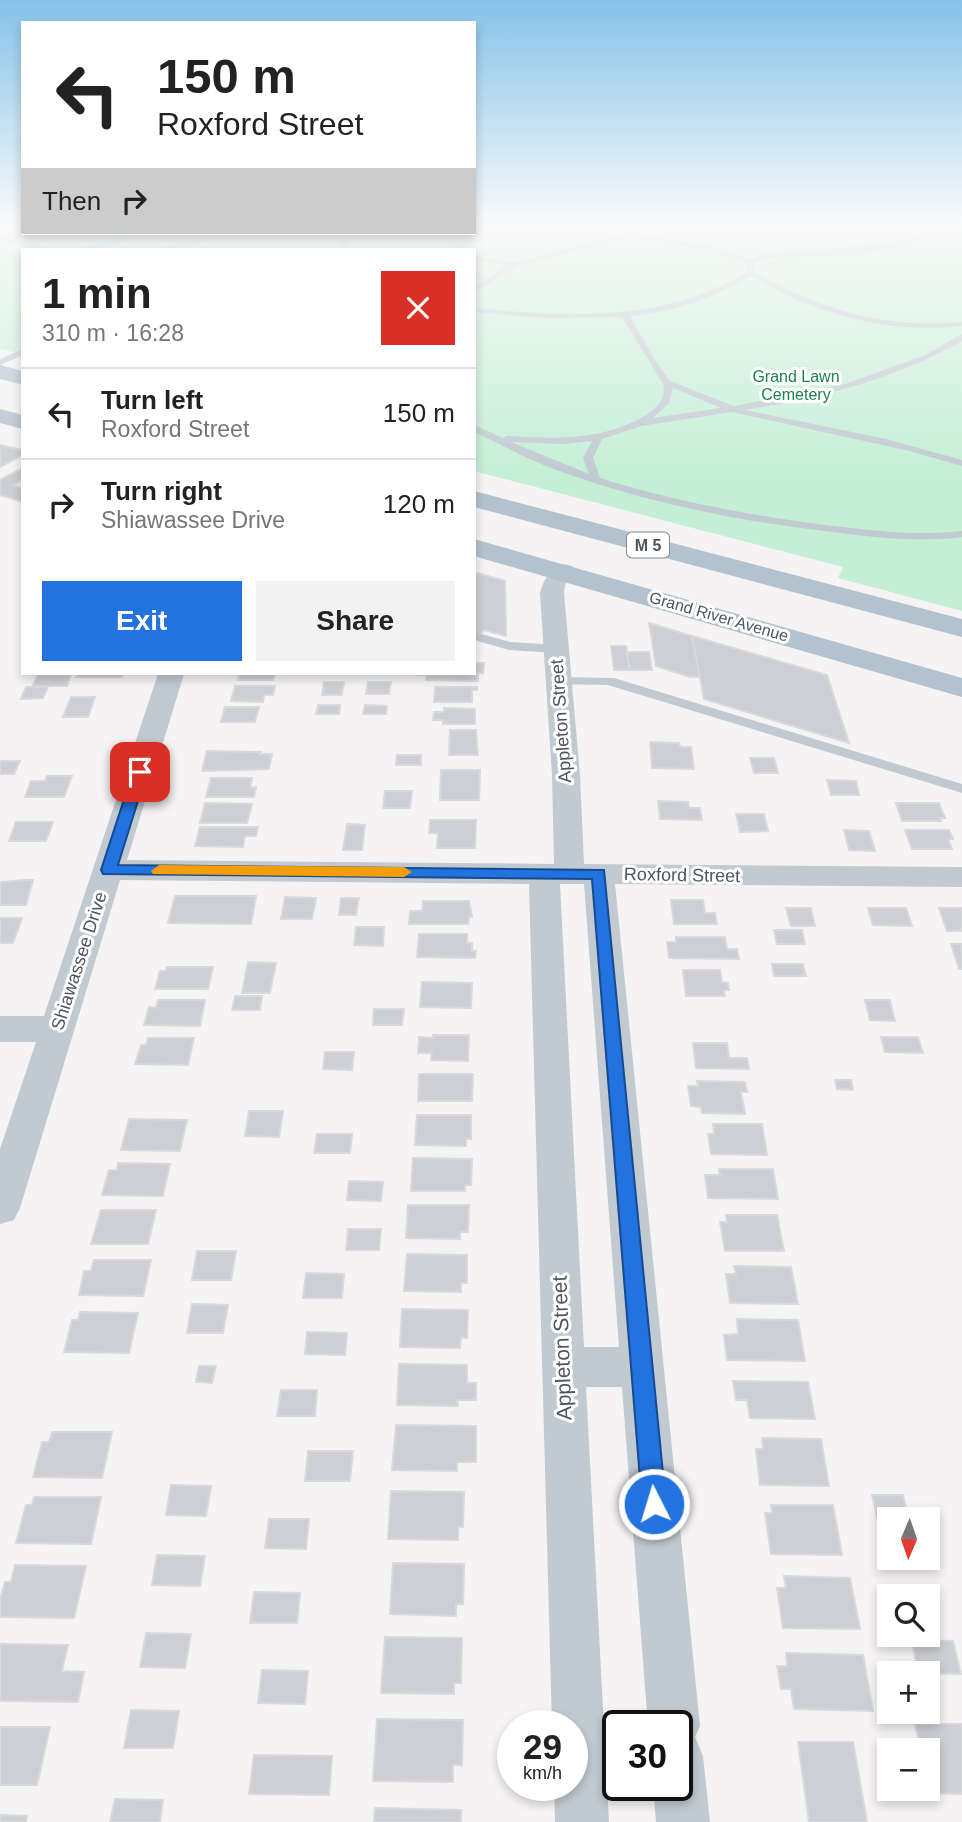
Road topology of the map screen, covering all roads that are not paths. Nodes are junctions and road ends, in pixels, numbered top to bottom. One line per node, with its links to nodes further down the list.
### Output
1 (664, 307): 4 (lane)
2 (822, 307): 5 (lane)
3 (476, 310): 4 (lane)
4 (625, 315): 11 (lane)
5 (962, 324)
6 (962, 337): 12 (lane)
7 (21, 353): 8 (lane)
8 (0, 362)
9 (0, 372): 10 (main road)
10 (21, 377)
11 (668, 383): 12 (lane); 16 (lane)
12 (732, 409): 16 (lane); 21 (lane)
13 (21, 413): 14 (main road)
14 (0, 415): 15 (main road)
15 (21, 421)
16 (641, 423): 19 (lane)
17 (476, 429): 20 (lane)
18 (476, 438): 20 (lane)
19 (598, 438): 20 (lane); 22 (lane)
20 (496, 439): 22 (lane)
21 (962, 463)
22 (596, 480): 24 (lane)
23 (476, 500): 27 (main road, M 5)
24 (962, 534)
25 (476, 548): 26 (main road, Grand River Avenue)
26 (564, 571): 29 (main road, Grand River Avenue); 32 (street, Appleton Street)
27 (822, 592): 28 (main road, M 5); 29 (main road)
28 (962, 628)
29 (773, 632): 35 (main road, Grand River Avenue)
30 (476, 637): 32 (lane)
31 (962, 648): 35 (main road)
32 (556, 649): 34 (street, Appleton Street)
33 (171, 675): 37 (street, Shiawassee Drive)
34 (559, 681): 36 (lane); 38 (street, Appleton Street)
35 (956, 686)
36 (962, 789)
37 (108, 870): 38 (street, Roxford Street); 41 (street, Shiawassee Drive)
38 (570, 874): 39 (street, Roxford Street); 43 (street, Appleton Street); 44 (street, Appleton Street)
39 (962, 877)
40 (0, 1028): 41 (street)
41 (57, 1029): 42 (street, Shiawassee Drive)
42 (0, 1208)
43 (641, 1366): 44 (street); 45 (street, Appleton Street)
44 (563, 1368): 47 (street, Appleton Street)
45 (673, 1710)
46 (681, 1801): 48 (street)
47 (582, 1822)
48 (683, 1822)

